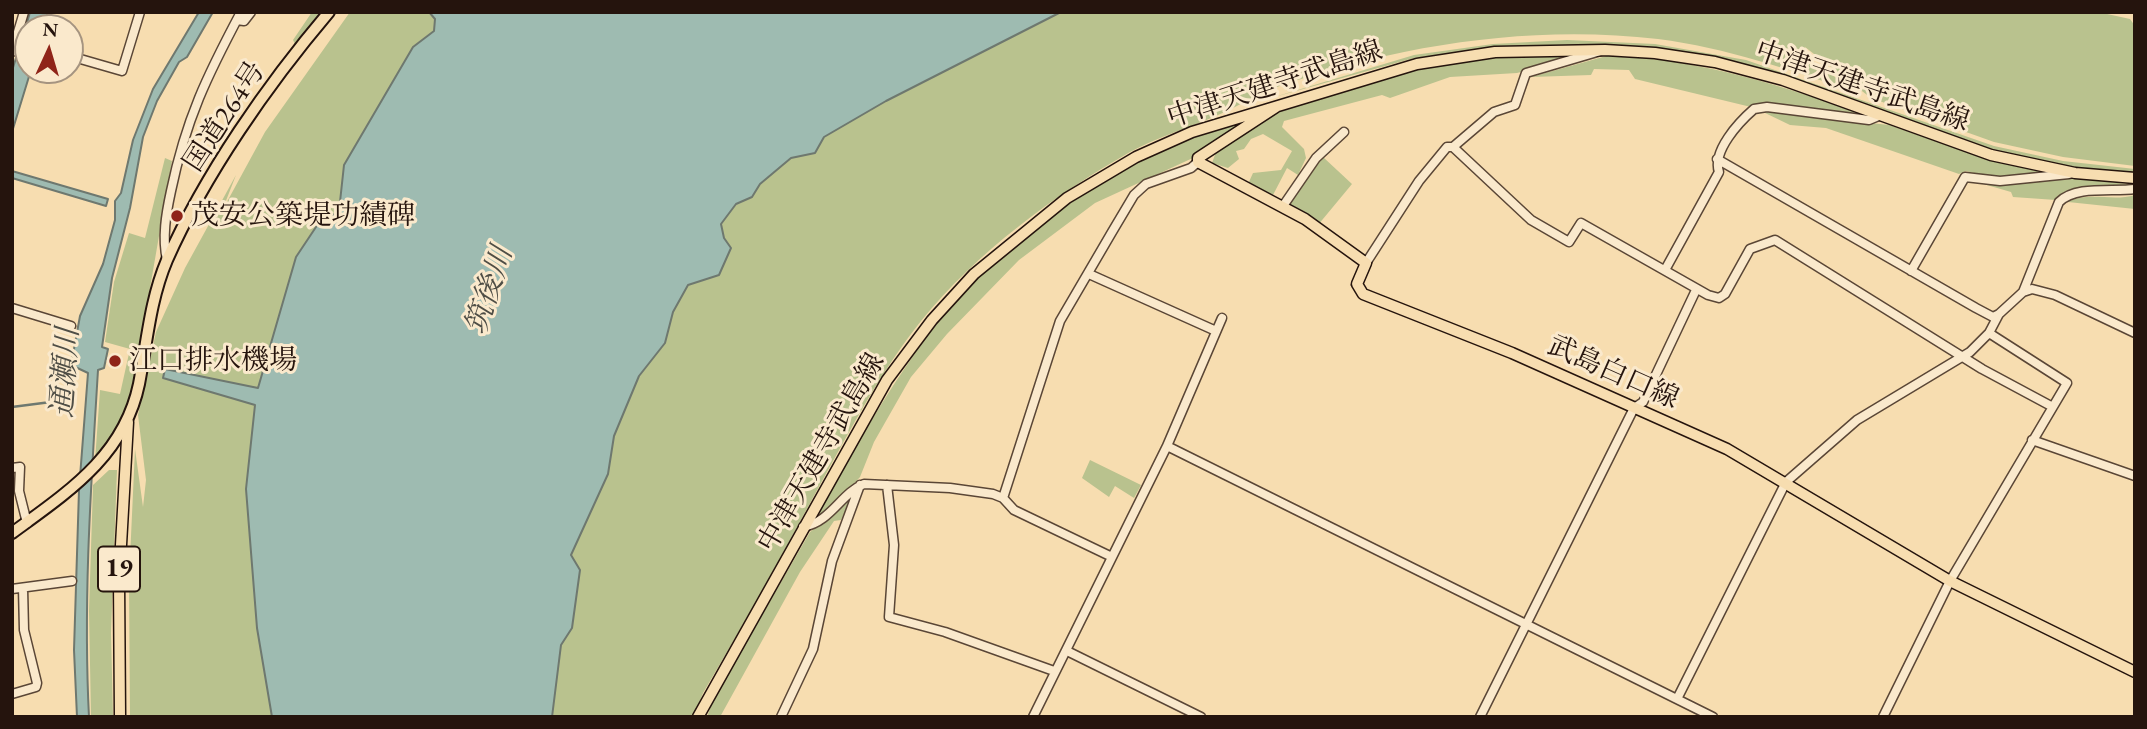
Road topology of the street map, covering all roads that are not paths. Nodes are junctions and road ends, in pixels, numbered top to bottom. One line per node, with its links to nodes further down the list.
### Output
1 (24, 12): 6 (street)
2 (139, 12): 9 (street)
3 (251, 12): 5 (street)
4 (329, 12): 20 (highway, 国道264号)
5 (239, 16): 20 (street)
6 (13, 39): 8 (street)
7 (1605, 50): 10 (main road, 中津天建寺武島線); 11 (main road, 中津天建寺武島線); 13 (street)
8 (12, 52)
9 (84, 60)
10 (1285, 101): 15 (main road); 47 (main road, 中津天建寺武島線)
11 (1881, 115): 14 (street); 16 (main road, 中津天建寺武島線)
12 (1344, 132): 19 (street)
13 (1453, 147): 21 (street); 22 (street)
14 (1717, 159): 22 (street); 23 (street)
15 (1198, 162): 19 (main road); 24 (street)
16 (2075, 173): 17 (main road, 中津天建寺武島線); 23 (street)
17 (2135, 178)
18 (2135, 189): 26 (street)
19 (1283, 206): 21 (main road)
20 (167, 260): 37 (highway, 国道264号)
21 (1366, 263): 36 (main road, 武島白口線)
22 (1665, 270): 25 (street)
23 (1911, 271): 28 (street)
24 (1089, 274): 31 (street); 45 (street)
25 (1696, 290): 34 (street); 36 (street)
26 (2023, 292): 28 (street); 32 (street)
27 (12, 308): 30 (street)
28 (1999, 314): 33 (street)
29 (1222, 318): 31 (street)
30 (71, 326)
31 (1216, 331): 39 (street)
32 (2135, 332)
33 (1989, 333): 34 (street); 35 (street)
34 (1963, 357): 35 (street); 42 (street)
35 (2051, 406): 38 (street)
36 (1634, 408): 42 (main road, 武島白口線); 54 (street)
37 (128, 422): 46 (highway, 国道264号); 60 (main road, 19)
38 (2032, 440): 41 (street); 51 (street)
39 (1167, 446): 49 (street); 54 (street)
40 (12, 468): 46 (street)
41 (2135, 475)
42 (1786, 482): 51 (main road, 武島白口線); 59 (street)
43 (860, 485): 44 (street); 47 (street); 62 (street)
44 (887, 485): 45 (street); 56 (street)
45 (1003, 498): 49 (street)
46 (27, 523): 48 (highway, 国道264号)
47 (803, 527): 61 (main road, 中津天建寺武島線)
48 (12, 533)
49 (1112, 557): 55 (street)
50 (72, 581): 52 (street)
51 (1951, 581): 57 (main road, 武島白口線); 67 (street)
52 (23, 588): 53 (street); 58 (street)
53 (12, 589)
54 (1526, 623): 59 (street); 65 (street)
55 (1067, 651): 56 (street); 64 (street)
56 (1054, 671): 63 (street)
57 (2135, 672)
58 (12, 694)
59 (1677, 699): 66 (street)
60 (120, 717)
61 (698, 717)
62 (781, 717)
63 (1033, 717)
64 (1201, 717)
65 (1480, 717)
66 (1713, 717)
67 (1883, 717)

